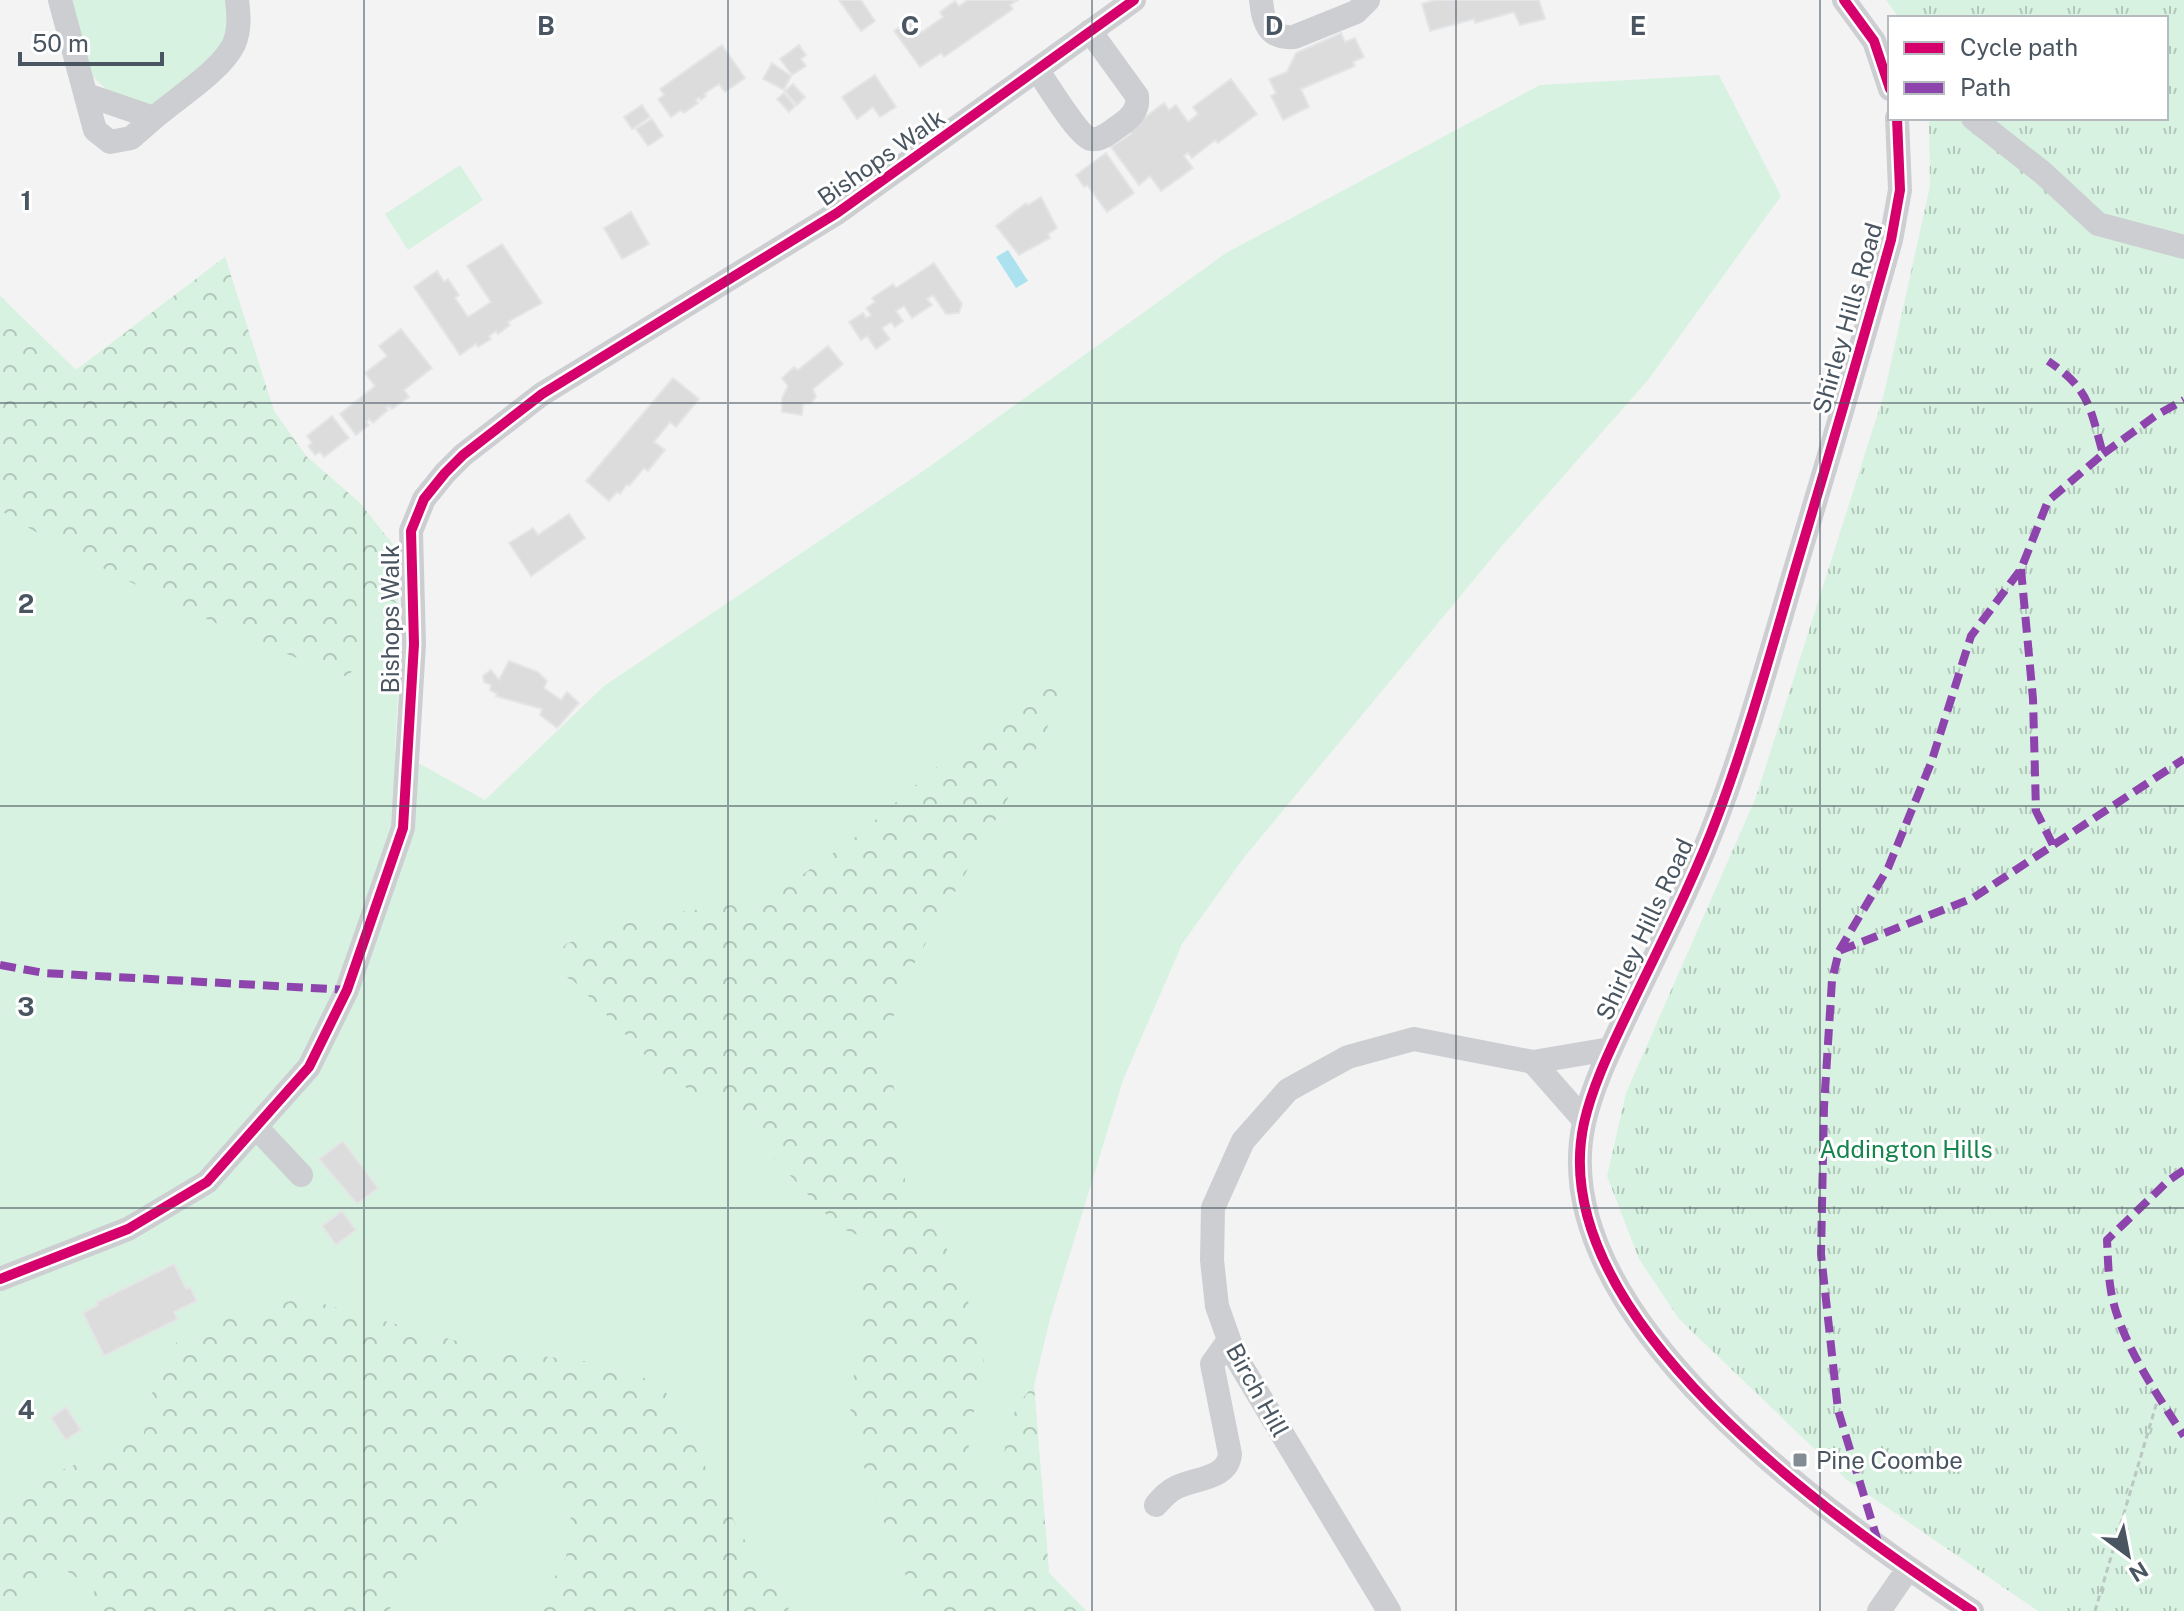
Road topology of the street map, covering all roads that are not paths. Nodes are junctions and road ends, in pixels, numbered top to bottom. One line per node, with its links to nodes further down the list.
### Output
1 (60, 0): 10 (street)
2 (237, 0): 11 (street)
3 (1134, 0): 7 (street, Bishops Walk)
4 (1261, 0): 5 (street)
5 (1368, 0)
6 (1844, 0): 9 (street)
7 (1090, 31): 8 (street, Bishops Walk); 8 (street)
8 (1037, 70): 18 (street, Bishops Walk)
9 (1888, 83)
10 (87, 95): 11 (street); 11 (street)
11 (154, 118)
12 (1897, 120): 15 (street, Shirley Hills Road)
13 (1976, 120): 14 (street)
14 (2184, 247)
15 (1610, 1049): 16 (street, Birch Hill); 17 (street, Shirley Hills Road)
16 (1533, 1062): 17 (street); 21 (street, Birch Hill)
17 (1584, 1120): 23 (street, Shirley Hills Road)
18 (256, 1127): 19 (street); 20 (street, Bishops Walk)
19 (301, 1175)
20 (0, 1279)
21 (1229, 1340): 22 (street); 24 (street, Birch Hill)
22 (1156, 1505)
23 (1908, 1569): 25 (street); 26 (street, Shirley Hills Road)
24 (1389, 1611)
25 (1879, 1611)
26 (1972, 1611)

